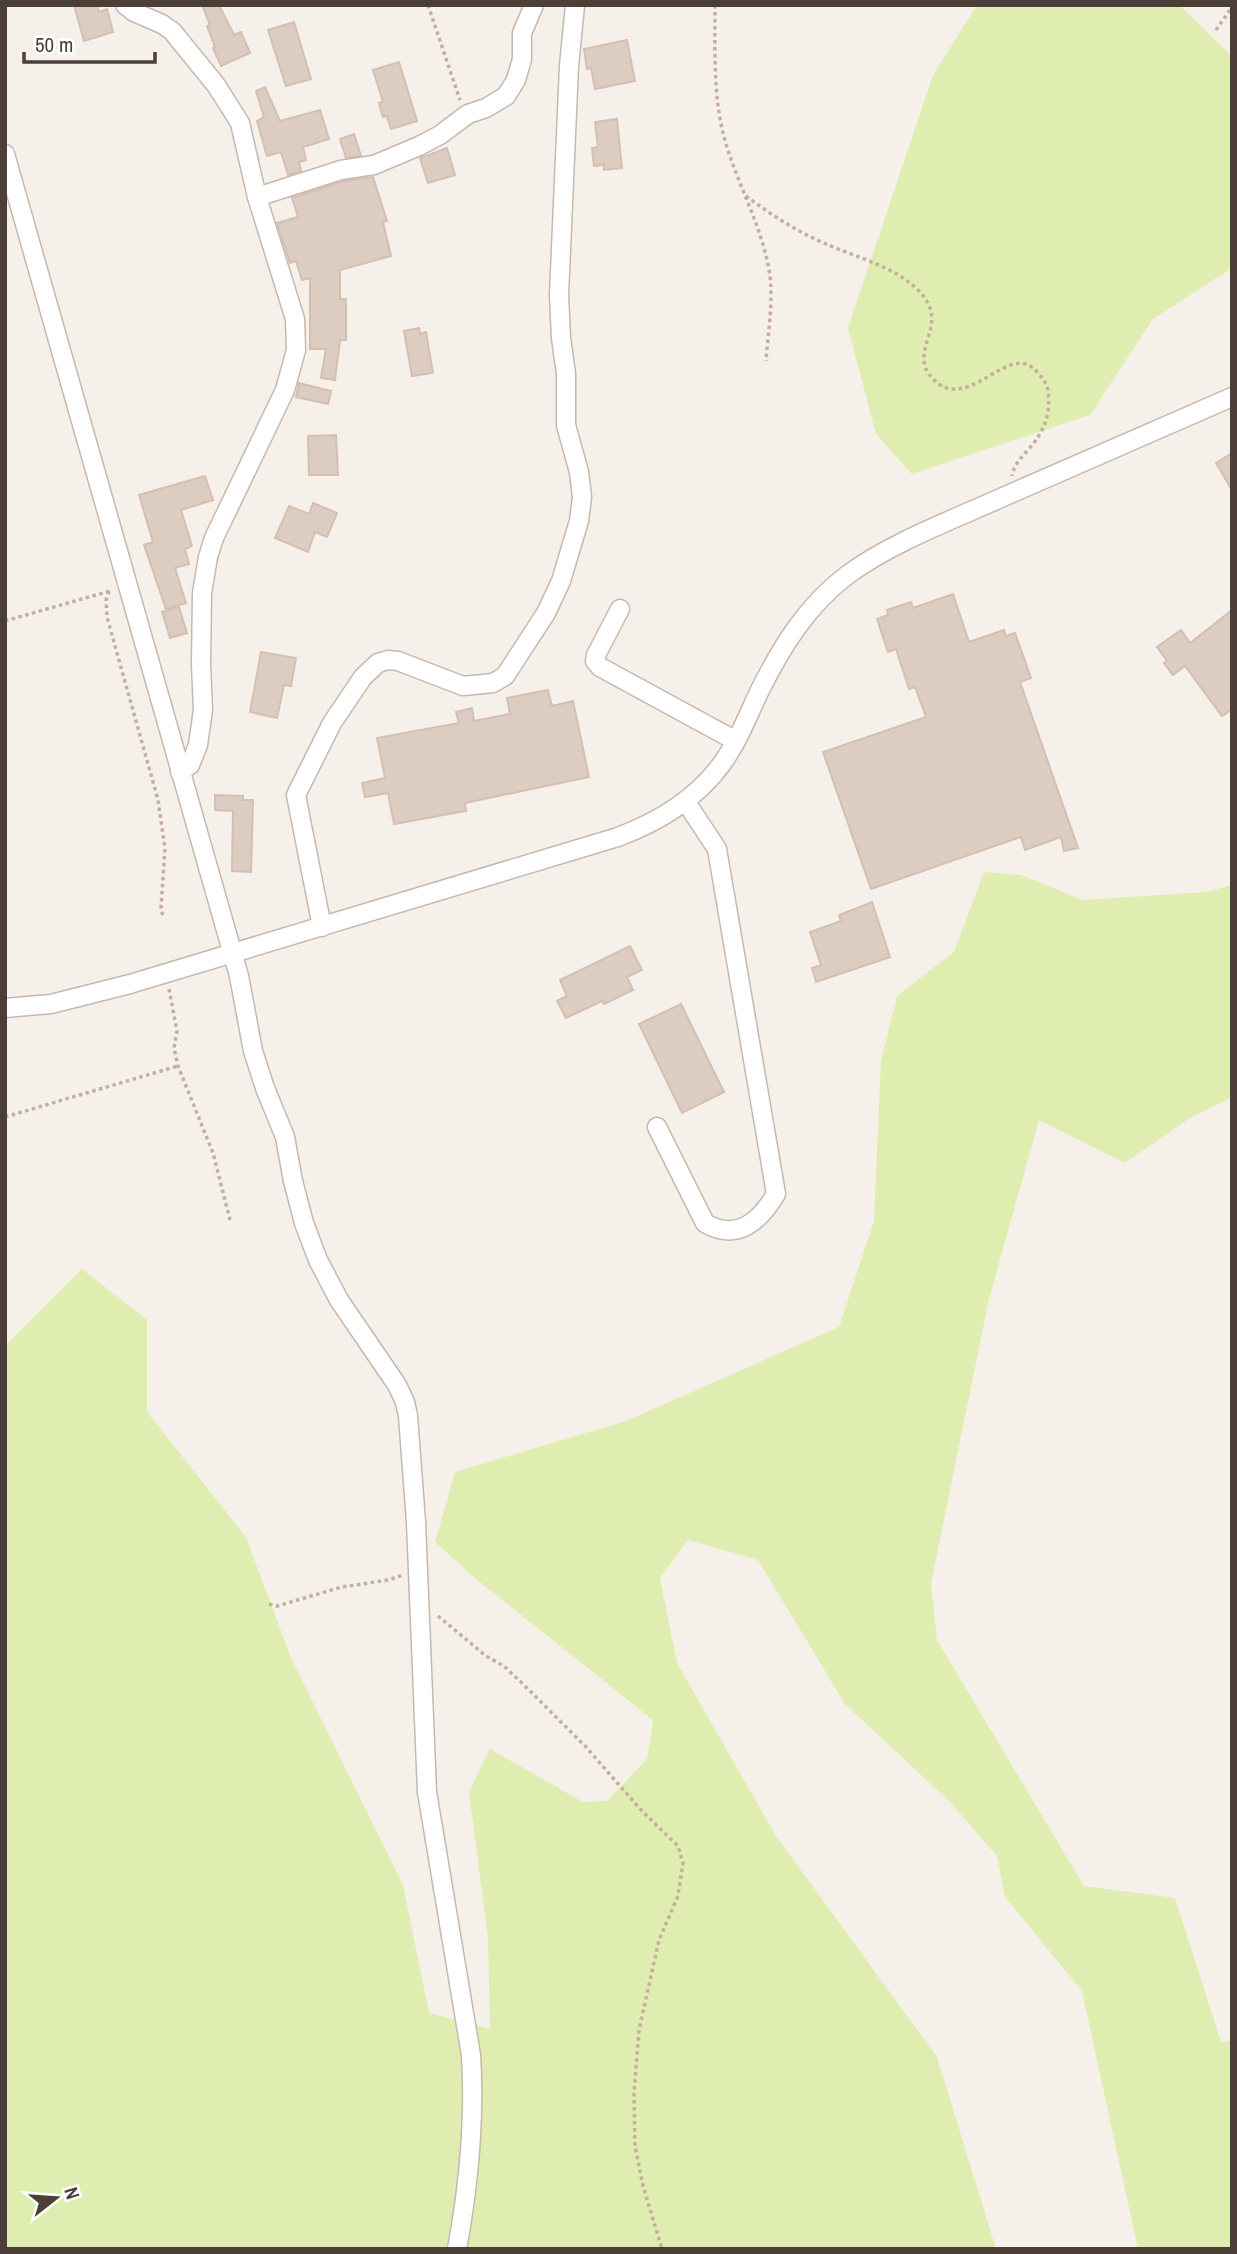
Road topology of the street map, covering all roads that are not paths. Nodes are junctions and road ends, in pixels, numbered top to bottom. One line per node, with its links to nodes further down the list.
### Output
1 (125, 5): 5 (street)
2 (534, 5): 5 (street)
3 (575, 5): 11 (street)
4 (5, 154): 9 (street)
5 (257, 197): 9 (street)
6 (1232, 397): 8 (street)
7 (620, 609): 8 (street)
8 (736, 741): 10 (street)
9 (180, 772): 12 (street)
10 (685, 802): 11 (street); 14 (street)
11 (322, 927): 12 (street)
12 (233, 954): 13 (street); 15 (street)
13 (5, 1008)
14 (657, 1127)
15 (457, 2249)

